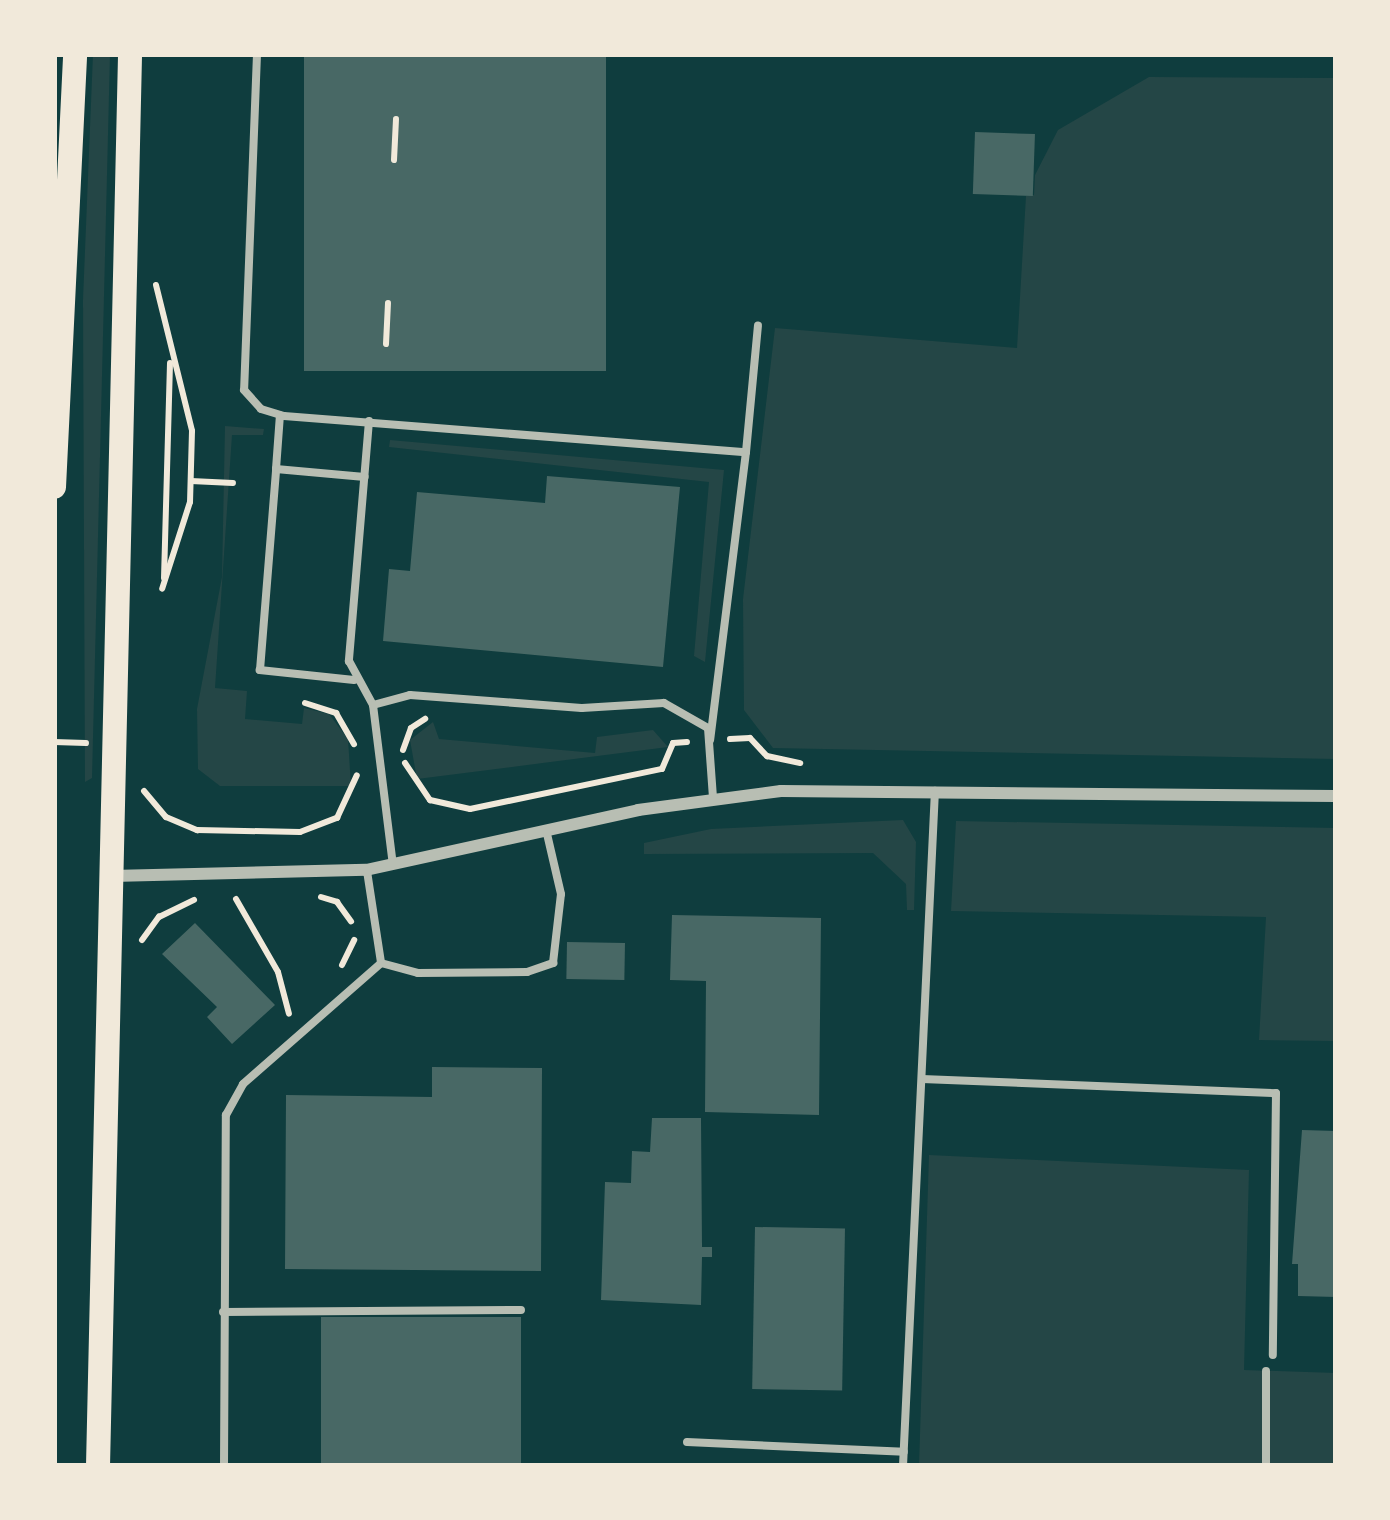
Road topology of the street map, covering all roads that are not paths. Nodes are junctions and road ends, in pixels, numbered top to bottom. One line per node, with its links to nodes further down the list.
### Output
1 (75, 54): 10 (main road)
2 (130, 54): 20 (main road)
3 (257, 54): 5 (lane)
4 (758, 326): 7 (lane)
5 (280, 415): 6 (lane); 8 (lane)
6 (368, 421): 7 (lane); 9 (lane)
7 (746, 452): 13 (lane)
8 (276, 470): 9 (lane); 11 (lane)
9 (365, 477): 11 (lane)
10 (54, 487)
11 (354, 680): 12 (lane)
12 (373, 705): 13 (lane); 18 (lane)
13 (710, 740): 16 (lane)
14 (935, 790): 15 (street); 16 (street); 22 (lane)
15 (1336, 796)
16 (713, 798): 17 (street)
17 (547, 834): 18 (street); 21 (lane)
18 (393, 866): 19 (street)
19 (367, 870): 20 (street); 21 (lane)
20 (112, 876): 29 (main road)
21 (381, 963): 24 (lane)
22 (922, 1079): 25 (lane); 28 (lane)
23 (521, 1310): 24 (lane)
24 (223, 1312): 30 (lane)
25 (1273, 1355)
26 (1266, 1372): 32 (lane)
27 (687, 1442): 28 (lane)
28 (904, 1452): 31 (lane)
29 (98, 1466)
30 (224, 1466)
31 (903, 1466)
32 (1266, 1466)

